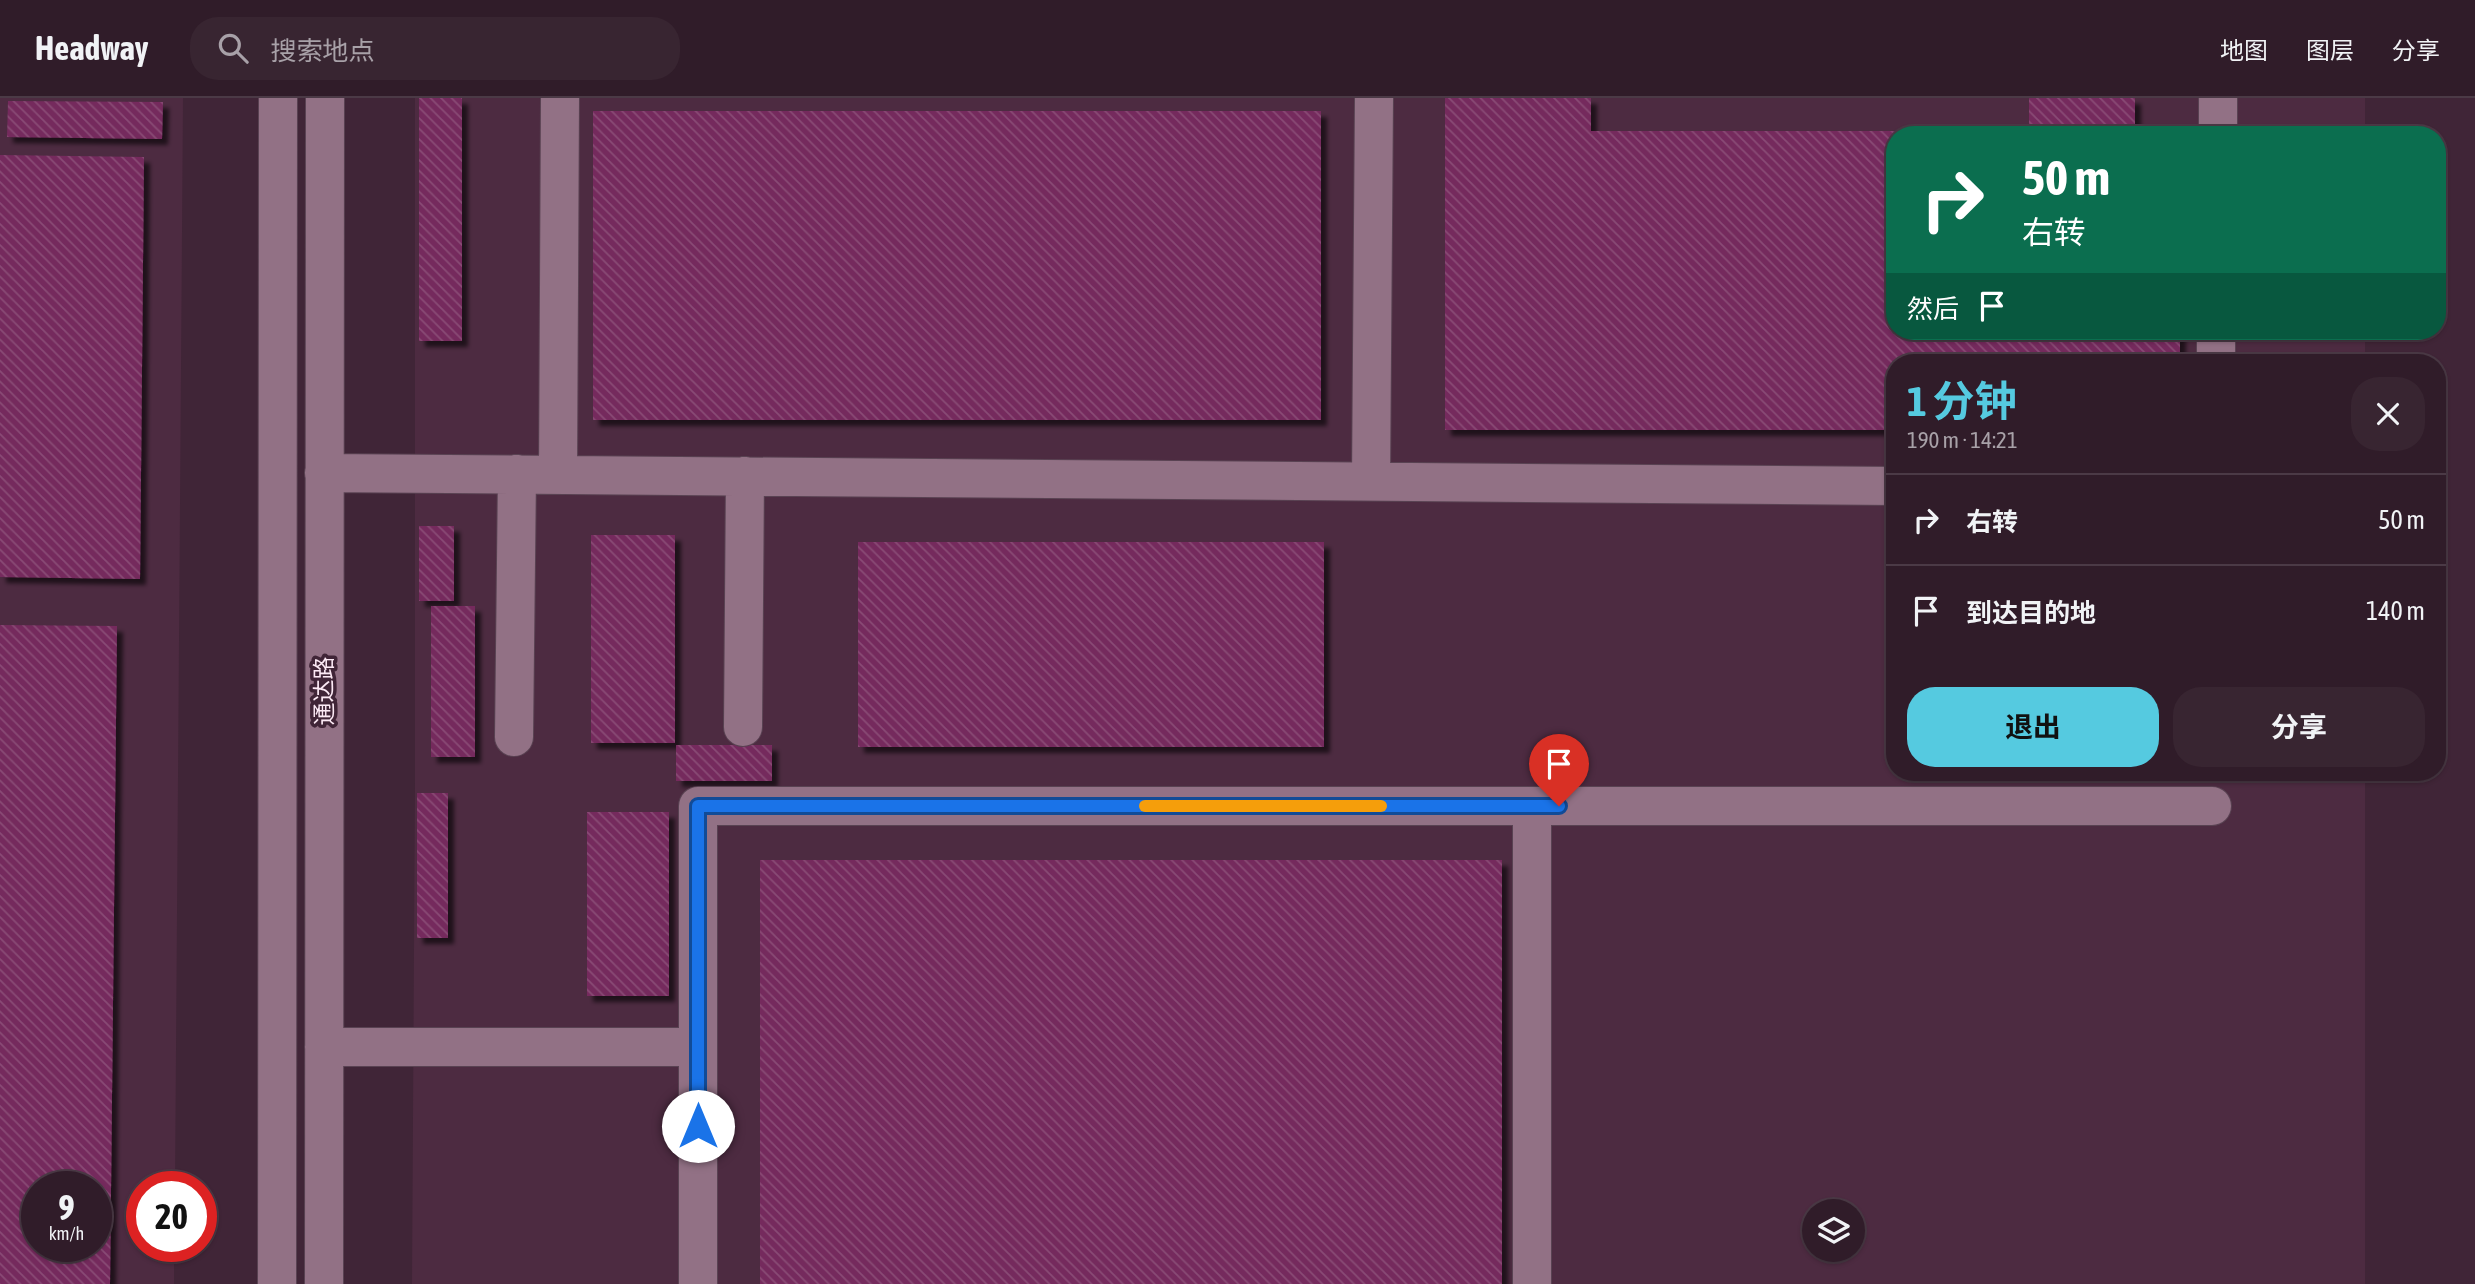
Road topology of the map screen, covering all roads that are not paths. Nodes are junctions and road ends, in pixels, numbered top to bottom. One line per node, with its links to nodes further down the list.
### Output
1 (278, 98): 19 (street, 通达路)
2 (325, 98): 7 (street, 通达路)
3 (560, 98): 9 (street)
4 (1374, 98): 11 (street)
5 (2218, 98): 6 (street)
6 (2218, 126)
7 (324, 473): 8 (street); 17 (street, 通达路)
8 (517, 474): 9 (street); 14 (street)
9 (558, 475): 10 (street)
10 (745, 476): 11 (street); 13 (street)
11 (1371, 481): 12 (street)
12 (1886, 486)
13 (743, 727)
14 (514, 737)
15 (1532, 806): 16 (street); 18 (street); 22 (street)
16 (2212, 806)
17 (324, 1047): 18 (street); 20 (street, 通达路)
18 (698, 1047): 21 (street)
19 (277, 1284)
20 (324, 1284)
21 (698, 1284)
22 (1532, 1284)

